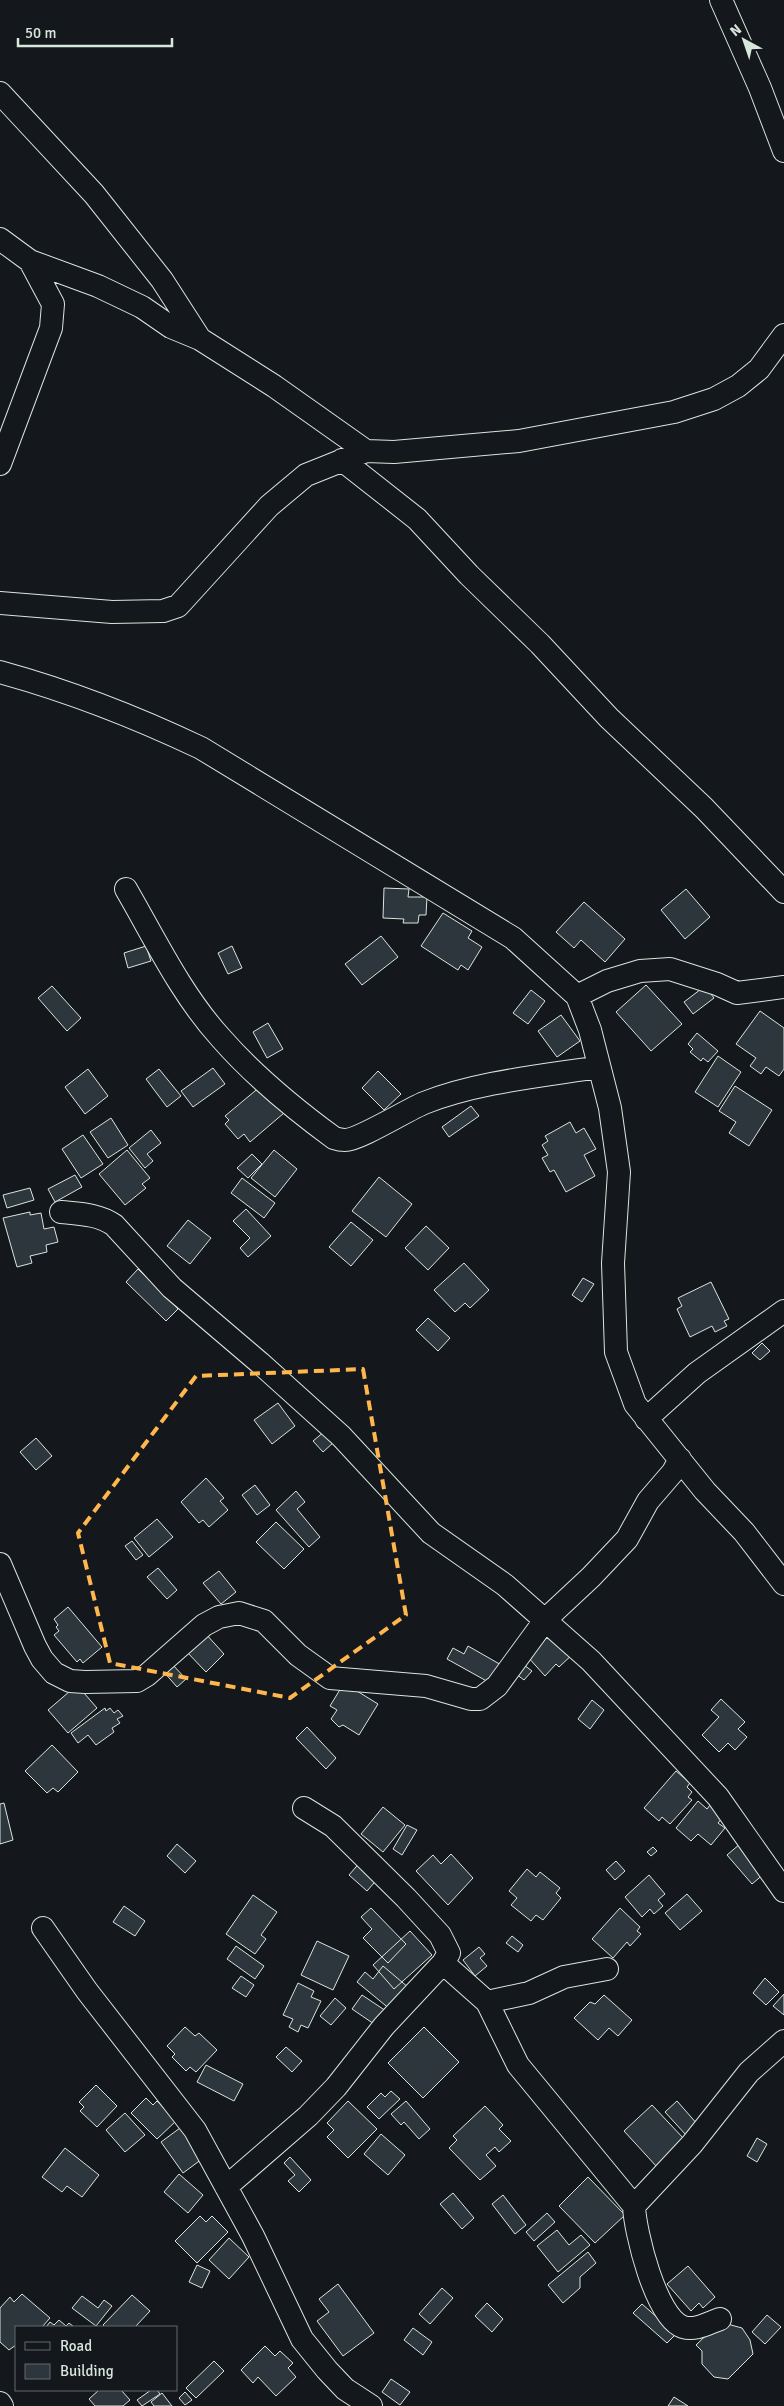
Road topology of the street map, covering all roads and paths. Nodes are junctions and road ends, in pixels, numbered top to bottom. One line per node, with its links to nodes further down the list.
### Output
1 (721, 0): 3 (street)
2 (0, 94): 7 (street)
3 (784, 151)
4 (0, 239): 5 (street)
5 (30, 261): 7 (street); 9 (street)
6 (784, 335): 8 (street)
7 (200, 339): 8 (street)
8 (366, 451): 10 (street)
9 (1, 456)
10 (342, 460): 11 (street); 14 (street)
11 (0, 603)
12 (0, 672): 16 (street)
13 (126, 889): 17 (street)
14 (784, 892)
15 (784, 987): 16 (street)
16 (577, 996): 17 (street)
17 (599, 1067): 20 (street)
18 (61, 1212): 24 (street)
19 (784, 1311): 20 (street)
20 (646, 1419): 21 (street)
21 (680, 1459): 23 (street); 24 (street)
22 (0, 1564): 24 (street)
23 (784, 1584)
24 (546, 1619): 26 (street)
25 (304, 1808): 28 (street)
26 (784, 1891)
27 (43, 1928): 32 (street)
28 (443, 1964): 30 (street); 32 (street)
29 (607, 1969): 30 (street)
30 (487, 2002): 33 (street)
31 (784, 2041): 33 (street)
32 (226, 2187): 35 (street)
33 (634, 2206): 34 (street)
34 (720, 2319)
35 (371, 2406)

